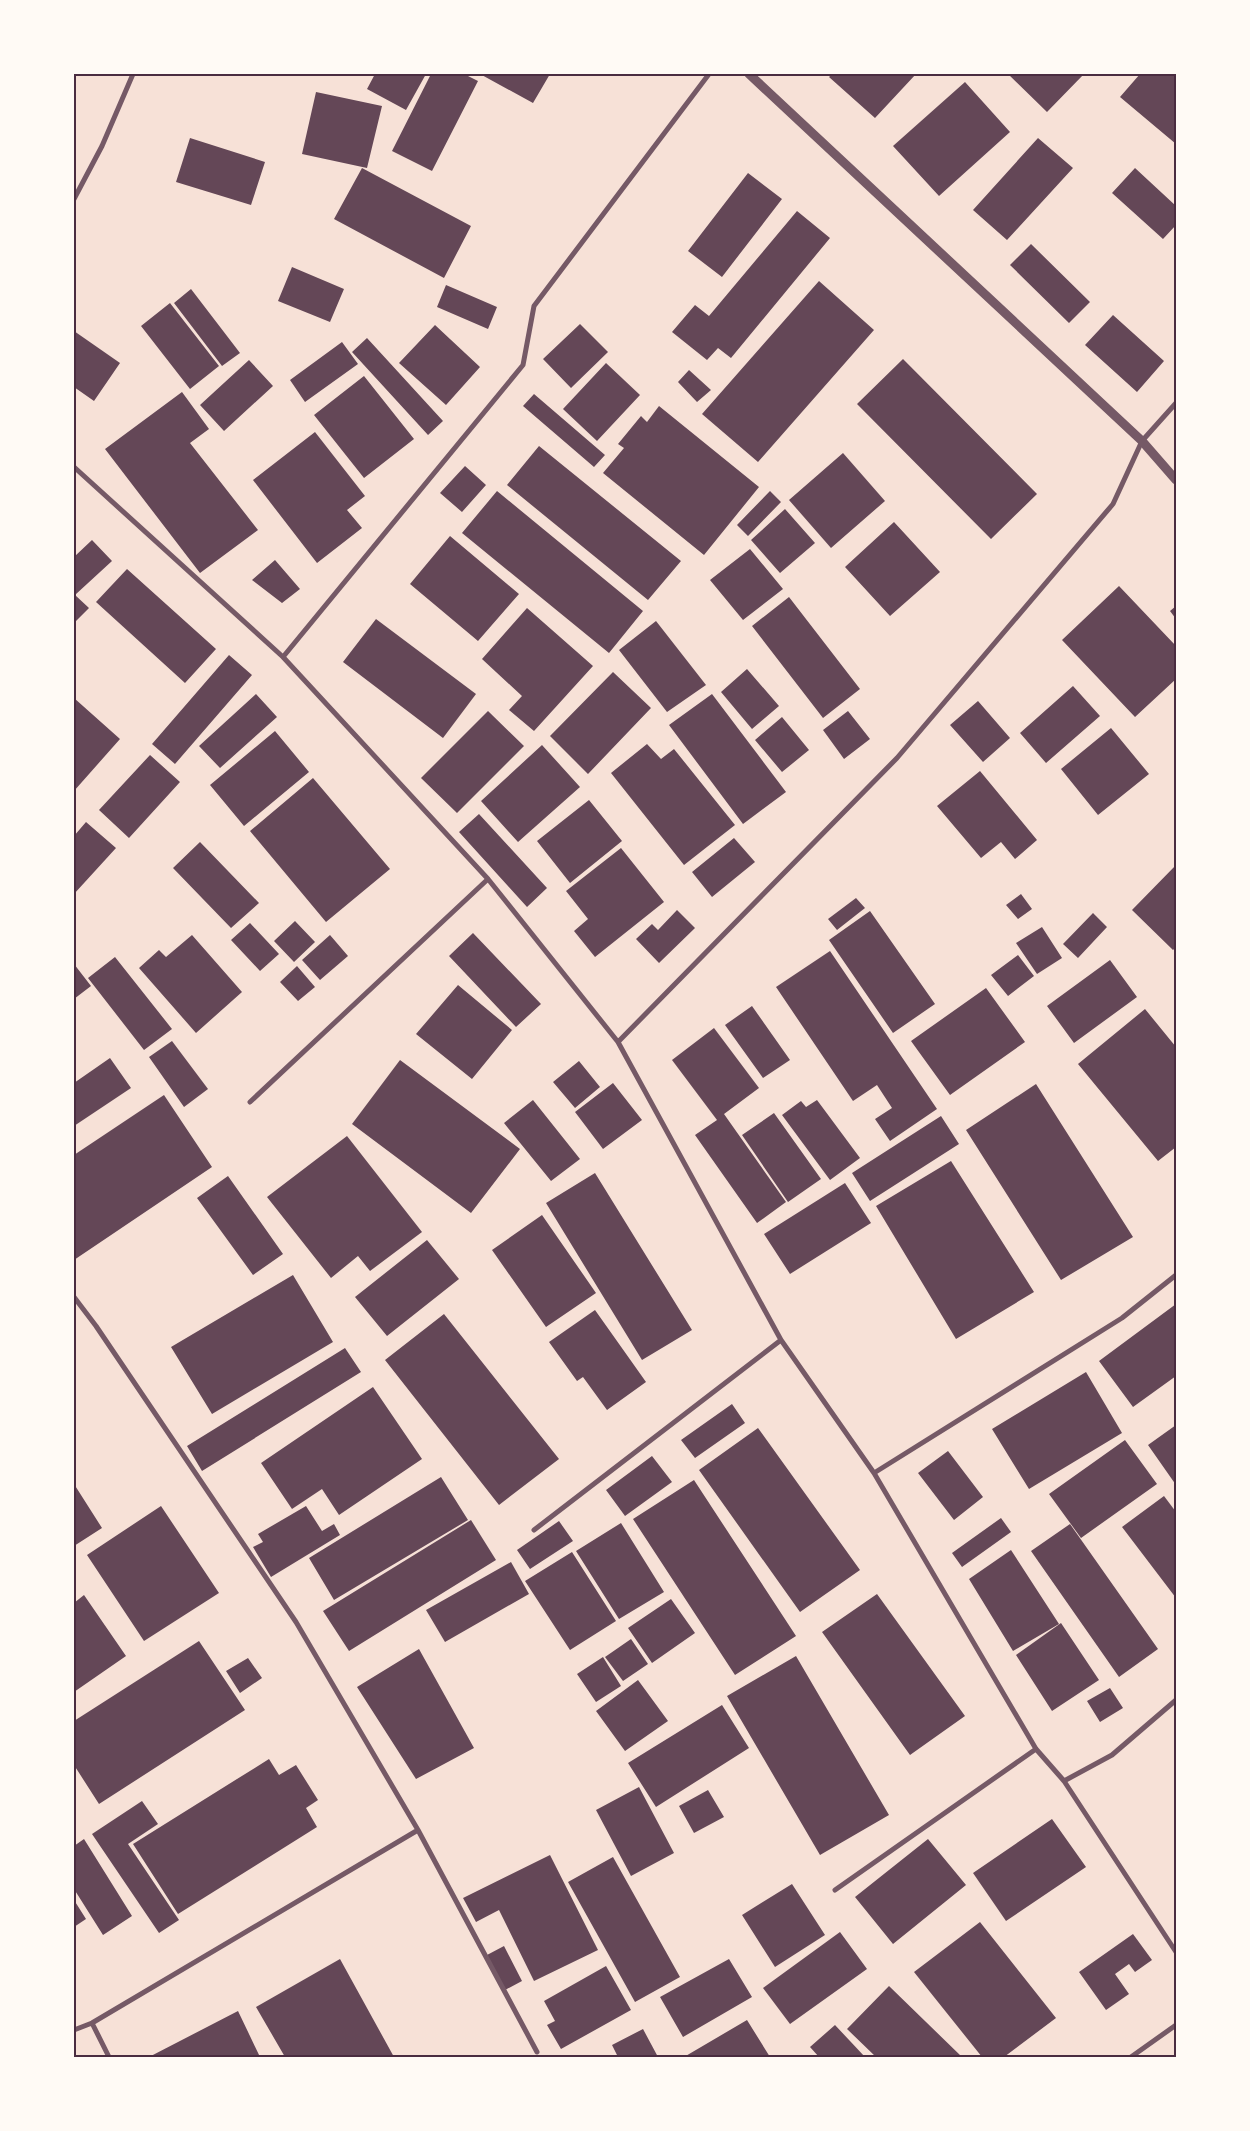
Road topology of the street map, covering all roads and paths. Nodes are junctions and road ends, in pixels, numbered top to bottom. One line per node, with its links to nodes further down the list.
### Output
1 (133, 74): 4 (street)
2 (709, 74): 9 (street)
3 (749, 74): 6 (street)
4 (74, 199)
5 (1176, 403): 6 (street)
6 (1142, 441): 8 (street); 11 (street)
7 (74, 467): 9 (street)
8 (1176, 480)
9 (282, 657): 10 (street)
10 (488, 879): 11 (street); 12 (street)
11 (618, 1042): 15 (street)
12 (250, 1102)
13 (1176, 1276): 16 (street)
14 (74, 1297): 21 (street)
15 (781, 1340): 16 (street); 17 (street)
16 (874, 1473): 19 (street)
17 (534, 1530)
18 (1176, 1700): 20 (street)
19 (1036, 1749): 20 (street); 22 (street)
20 (1064, 1781): 23 (street)
21 (418, 1830): 24 (street); 27 (street)
22 (835, 1890)
23 (1176, 1952)
24 (92, 2023): 26 (street); 28 (street)
25 (1176, 2025): 29 (street)
26 (74, 2030)
27 (536, 2052)
28 (109, 2057)
29 (1131, 2057)

